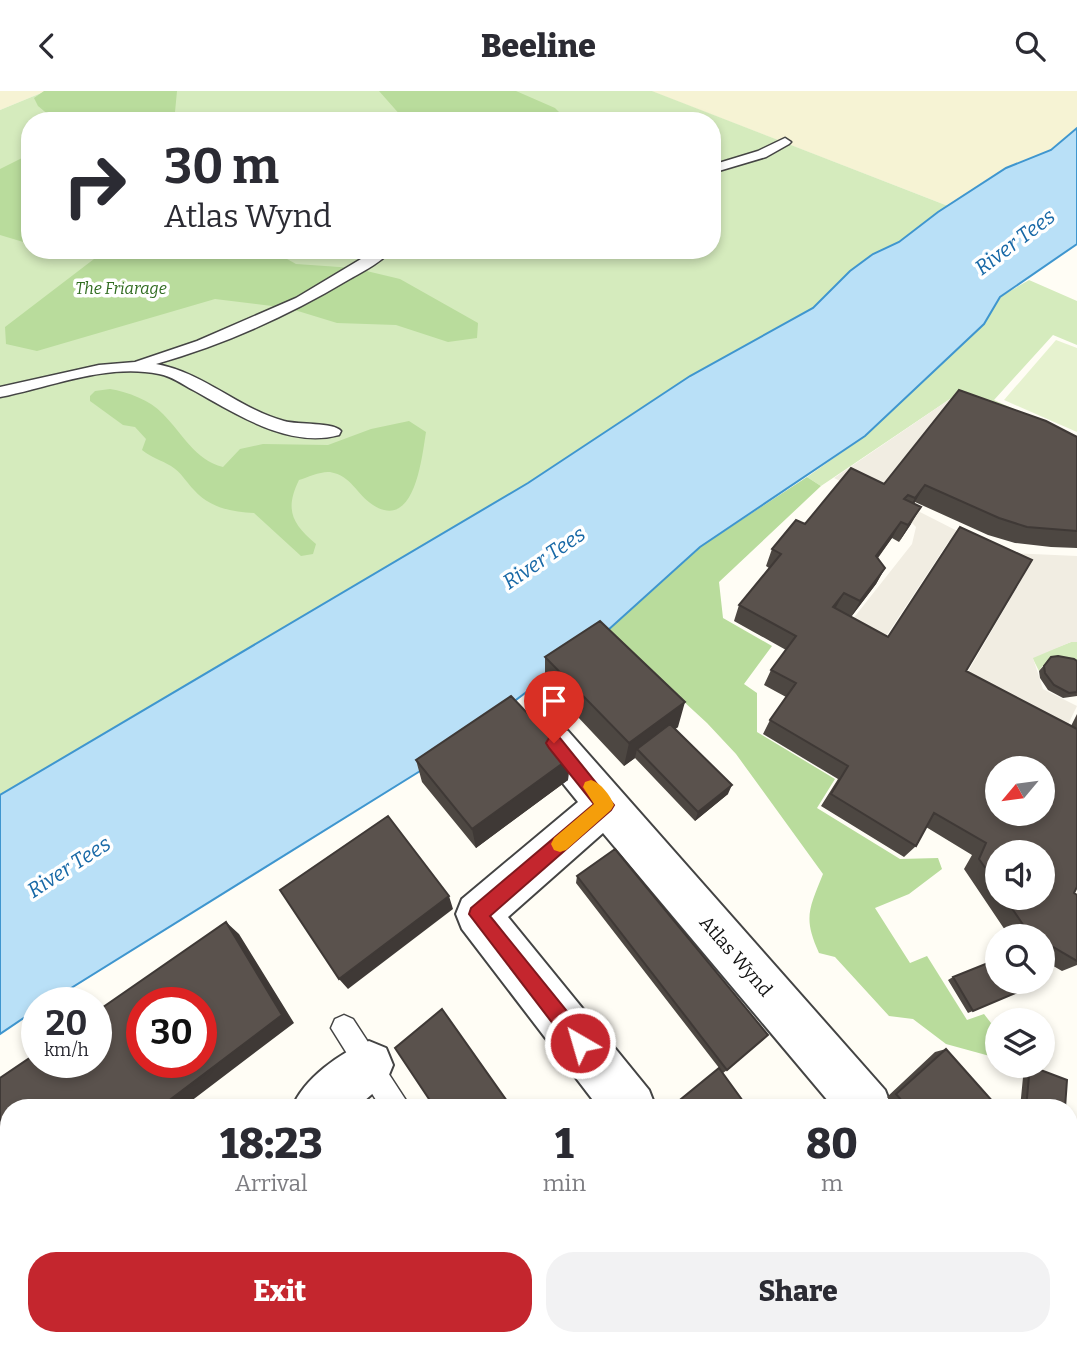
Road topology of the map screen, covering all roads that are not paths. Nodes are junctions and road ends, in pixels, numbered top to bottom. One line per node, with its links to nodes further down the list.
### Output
1 (785, 142): 2 (lane)
2 (721, 166)
3 (370, 259): 4 (lane)
4 (122, 368): 5 (lane); 6 (lane)
5 (0, 392)
6 (333, 431)
7 (554, 743): 8 (street, Atlas Wynd)
8 (605, 805): 12 (street); 13 (street, Atlas Wynd)
9 (356, 1047): 10 (street); 11 (lane)
10 (323, 1099)
11 (391, 1099)
12 (624, 1099)
13 (859, 1099)

